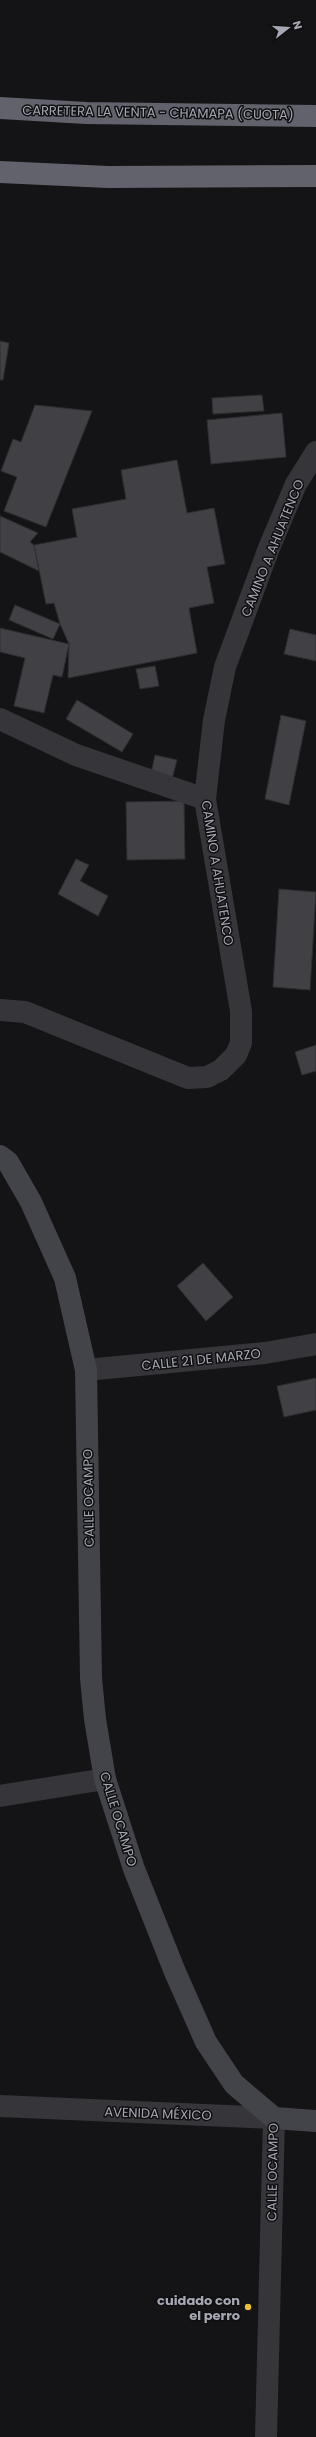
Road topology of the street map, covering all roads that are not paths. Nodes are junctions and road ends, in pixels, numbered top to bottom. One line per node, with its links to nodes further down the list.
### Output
1 (0, 108): 2 (highway, CARRETERA LA VENTA - CHAMAPA (CUOTA))
2 (316, 116)
3 (0, 172): 4 (highway)
4 (316, 176)
5 (316, 452): 7 (street, CAMINO A AHUATENCO)
6 (0, 719): 7 (street)
7 (205, 799): 8 (street, CAMINO A AHUATENCO)
8 (0, 1010)
9 (0, 1156): 11 (main road, CALLE OCAMPO)
10 (316, 1344): 11 (street, CALLE 21 DE MARZO)
11 (86, 1370): 12 (main road, CALLE OCAMPO)
12 (105, 1780): 13 (street); 15 (main road, CALLE OCAMPO)
13 (0, 1796)
14 (0, 2106): 15 (street, AVENIDA MÉXICO)
15 (274, 2118): 16 (main road, AVENIDA MÉXICO); 17 (street, CALLE OCAMPO)
16 (316, 2121)
17 (266, 2437)

